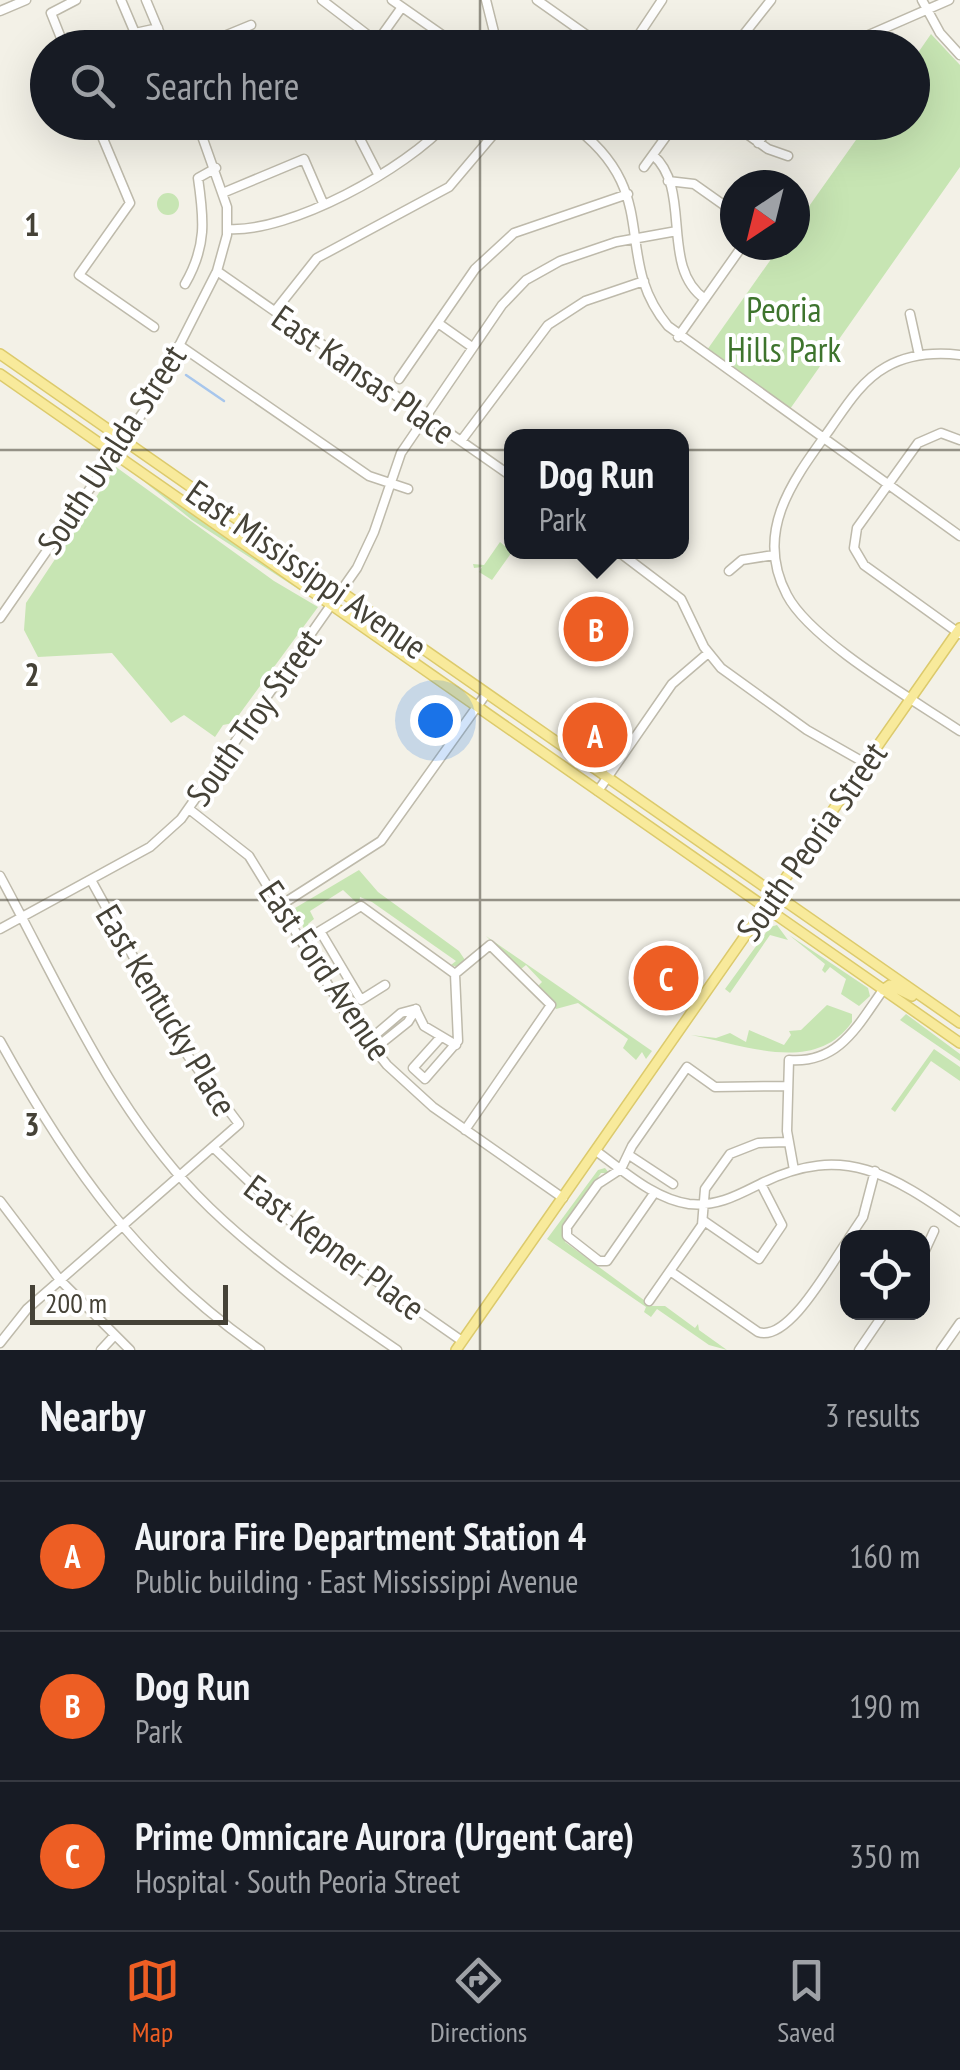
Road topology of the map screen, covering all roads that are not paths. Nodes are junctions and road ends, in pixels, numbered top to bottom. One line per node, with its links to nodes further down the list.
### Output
1 (26, 0): 14 (street)
2 (76, 0): 18 (street)
3 (121, 0): 19 (street)
4 (146, 0): 17 (street)
5 (322, 0): 22 (street)
6 (392, 0): 13 (street)
7 (486, 0): 25 (street)
8 (537, 0): 26 (street)
9 (662, 0): 27 (street)
10 (770, 0): 28 (street)
11 (922, 0): 15 (street)
12 (949, 0): 15 (street)
13 (402, 7): 23 (street); 24 (street)
14 (0, 11)
15 (927, 11): 29 (street); 30 (street)
16 (251, 24): 21 (street)
17 (158, 28): 20 (street)
18 (58, 30)
19 (134, 30)
20 (149, 30)
21 (237, 30)
22 (361, 30)
23 (385, 30)
24 (431, 30)
25 (494, 30)
26 (579, 30)
27 (643, 30)
28 (747, 30)
29 (882, 30)
30 (960, 55)
31 (104, 140): 63 (street)
32 (205, 140): 44 (street)
33 (360, 140): 46 (street)
34 (429, 140): 46 (street)
35 (489, 140): 60 (street)
36 (589, 140): 49 (street)
37 (663, 140): 41 (street)
38 (755, 140): 39 (street)
39 (758, 142): 42 (street)
40 (299, 147): 43 (street)
41 (653, 154): 45 (street); 47 (street)
42 (788, 156)
43 (304, 159): 48 (street); 51 (street)
44 (216, 168): 48 (street); 58 (street)
45 (644, 168)
46 (378, 174): 51 (street)
47 (668, 181): 50 (street); 53 (street)
48 (224, 192): 52 (street)
49 (628, 194): 54 (street); 62 (street)
50 (720, 202)
51 (323, 203): 52 (street)
52 (228, 229): 56 (street, South Uvalda Street)
53 (677, 230): 54 (street, South Troy Street); 59 (street)
54 (636, 238): 57 (street); 66 (street, South Troy Street)
55 (732, 260): 59 (street)
56 (217, 271): 60 (street, East Kansas Place); 65 (street, South Uvalda Street)
57 (644, 280): 64 (street); 76 (street)
58 (185, 284)
59 (705, 299): 64 (street)
60 (274, 311): 72 (street, East Kansas Place)
61 (910, 314): 68 (street)
62 (438, 323): 66 (street); 71 (street)
63 (154, 327)
64 (678, 337): 73 (street)
65 (179, 345): 75 (street, South Uvalda Street); 79 (street)
66 (472, 347): 72 (street, South Troy Street)
67 (0, 354): 75 (main road, East Mississippi Avenue)
68 (918, 355): 69 (street); 73 (street)
69 (960, 355)
70 (0, 374): 77 (main road, East Mississippi Avenue)
71 (398, 379)
72 (424, 416): 76 (street, East Kansas Place); 79 (street, South Troy Street)
73 (822, 438): 80 (street); 83 (street)
74 (960, 440): 80 (street)
75 (124, 441): 77 (street, South Uvalda Street); 86 (main road, East Mississippi Avenue)
76 (461, 442): 78 (street, East Kansas Place)
77 (114, 455): 87 (main road, East Mississippi Avenue); 88 (street, South Uvalda Street)
78 (504, 471)
79 (388, 484): 81 (street); 86 (street, South Troy Street)
80 (888, 485): 82 (street); 89 (street)
81 (408, 489)
82 (960, 536)
83 (774, 554): 85 (street); 92 (street)
84 (628, 559): 90 (street)
85 (729, 571)
86 (340, 592): 87 (street, South Troy Street); 91 (main road, East Mississippi Avenue)
87 (331, 606): 93 (main road, East Mississippi Avenue); 98 (street, South Troy Street)
88 (0, 618)
89 (959, 631): 92 (main road, South Peoria Street)
90 (708, 654): 95 (street); 96 (street)
91 (486, 694): 93 (street); 96 (main road, East Mississippi Avenue)
92 (911, 697): 94 (street); 95 (main road, South Peoria Street)
93 (476, 707): 97 (main road, East Mississippi Avenue); 102 (street)
94 (960, 731)
95 (865, 762): 101 (main road, South Peoria Street)
96 (607, 778): 97 (street); 101 (main road, East Mississippi Avenue)
97 (598, 791): 103 (main road, East Mississippi Avenue)
98 (189, 808): 100 (street, South Troy Street); 102 (street, East Ford Avenue)
99 (0, 876): 104 (street)
100 (91, 880): 104 (street, South Troy Street); 121 (street, East Kentucky Place)
101 (774, 895): 103 (main road, South Peoria Street); 111 (main road, East Mississippi Avenue)
102 (280, 905): 107 (street, East Ford Avenue)
103 (765, 908): 110 (main road, East Mississippi Avenue); 122 (main road, South Peoria Street)
104 (22, 917): 105 (street, South Troy Street); 127 (street)
105 (0, 929)
106 (320, 931): 107 (street); 108 (street); 109 (street)
107 (302, 942): 117 (street, East Ford Avenue)
108 (454, 974): 116 (street); 119 (street)
109 (385, 985)
110 (883, 990): 111 (main road); 115 (main road, East Mississippi Avenue); 118 (street)
111 (946, 1013): 112 (main road, East Mississippi Avenue)
112 (960, 1023)
113 (440, 1038): 116 (street); 116 (street); 117 (street)
114 (0, 1040): 136 (street)
115 (960, 1042)
116 (456, 1045)
117 (370, 1046): 119 (street, East Ford Avenue)
118 (786, 1086): 120 (street); 123 (street)
119 (464, 1130): 131 (street, East Ford Avenue)
120 (787, 1142): 125 (street); 133 (street)
121 (213, 1147): 127 (street, East Kentucky Place); 147 (street, East Kepner Place)
122 (596, 1151): 124 (street); 131 (main road, South Peoria Street)
123 (629, 1154): 124 (street); 128 (street)
124 (621, 1169): 130 (street); 130 (street)
125 (794, 1170): 126 (street); 129 (street)
126 (875, 1171): 135 (street); 137 (street)
127 (180, 1176): 136 (street, East Kentucky Place); 152 (street)
128 (673, 1184)
129 (761, 1184): 133 (street); 134 (street)
130 (656, 1192): 133 (street)
131 (563, 1198): 147 (main road, South Peoria Street)
132 (0, 1200): 142 (street)
133 (704, 1204): 134 (street)
134 (704, 1221): 141 (street)
135 (960, 1222)
136 (120, 1228): 142 (street, East Kentucky Place); 151 (street)
137 (855, 1230)
138 (934, 1231): 139 (street)
139 (930, 1240)
140 (840, 1251): 141 (street)
141 (670, 1271): 143 (street)
142 (60, 1280): 146 (street); 148 (street, East Kentucky Place)
143 (649, 1301)
144 (879, 1320): 154 (street)
145 (960, 1323): 155 (street)
146 (114, 1336): 149 (street); 150 (street)
147 (462, 1340): 153 (main road, South Peoria Street)
148 (0, 1343)
149 (101, 1350)
150 (130, 1350)
151 (260, 1350)
152 (398, 1350)
153 (456, 1350)
154 (859, 1350)
155 (941, 1350)

